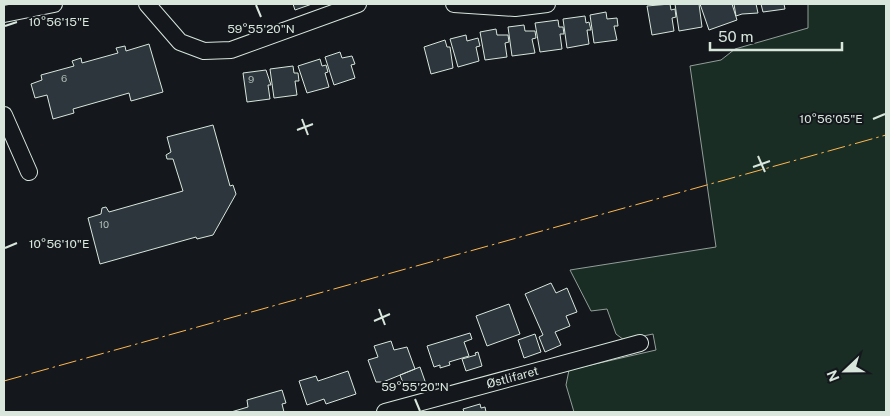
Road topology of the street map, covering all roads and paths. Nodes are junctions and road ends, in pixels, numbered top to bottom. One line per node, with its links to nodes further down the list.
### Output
1 (54, 4): 6 (street)
2 (147, 4): 3 (street)
3 (358, 4)
4 (454, 4): 5 (street)
5 (548, 4)
6 (4, 14)
7 (4, 115): 8 (street)
8 (29, 172)
9 (640, 343): 10 (street, Østlifaret)
10 (385, 412)

